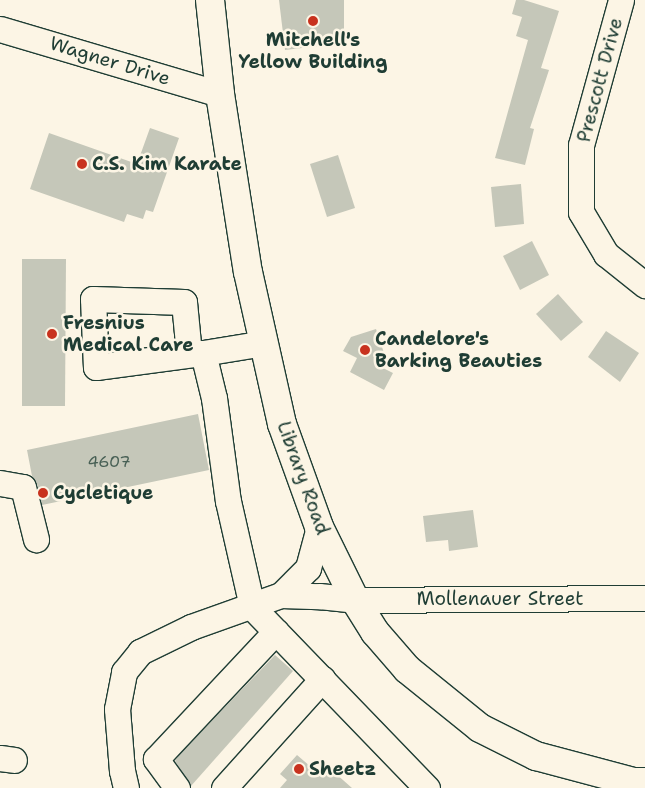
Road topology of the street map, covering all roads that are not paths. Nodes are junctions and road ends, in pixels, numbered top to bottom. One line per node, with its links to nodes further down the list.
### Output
1 (210, 0): 4 (main road, Library Road)
2 (621, 0): 5 (street, Prescott Drive)
3 (0, 29): 4 (street, Wagner Drive)
4 (220, 94): 6 (main road, Library Road)
5 (645, 285)
6 (264, 343): 8 (main road, Library Road); 13 (street)
7 (0, 483): 9 (street)
8 (319, 527): 10 (street); 12 (main road, Library Road)
9 (36, 539)
10 (281, 594): 12 (street, Mollenauer Street); 13 (street)
11 (645, 598): 12 (street, Mollenauer Street)
12 (355, 600): 16 (main road, Library Road)
13 (252, 607): 14 (street); 17 (street)
14 (276, 631): 15 (street); 18 (street)
15 (322, 679): 19 (street); 20 (street)
16 (637, 784)
17 (126, 788)
18 (177, 788)
19 (224, 788)
20 (427, 788)

